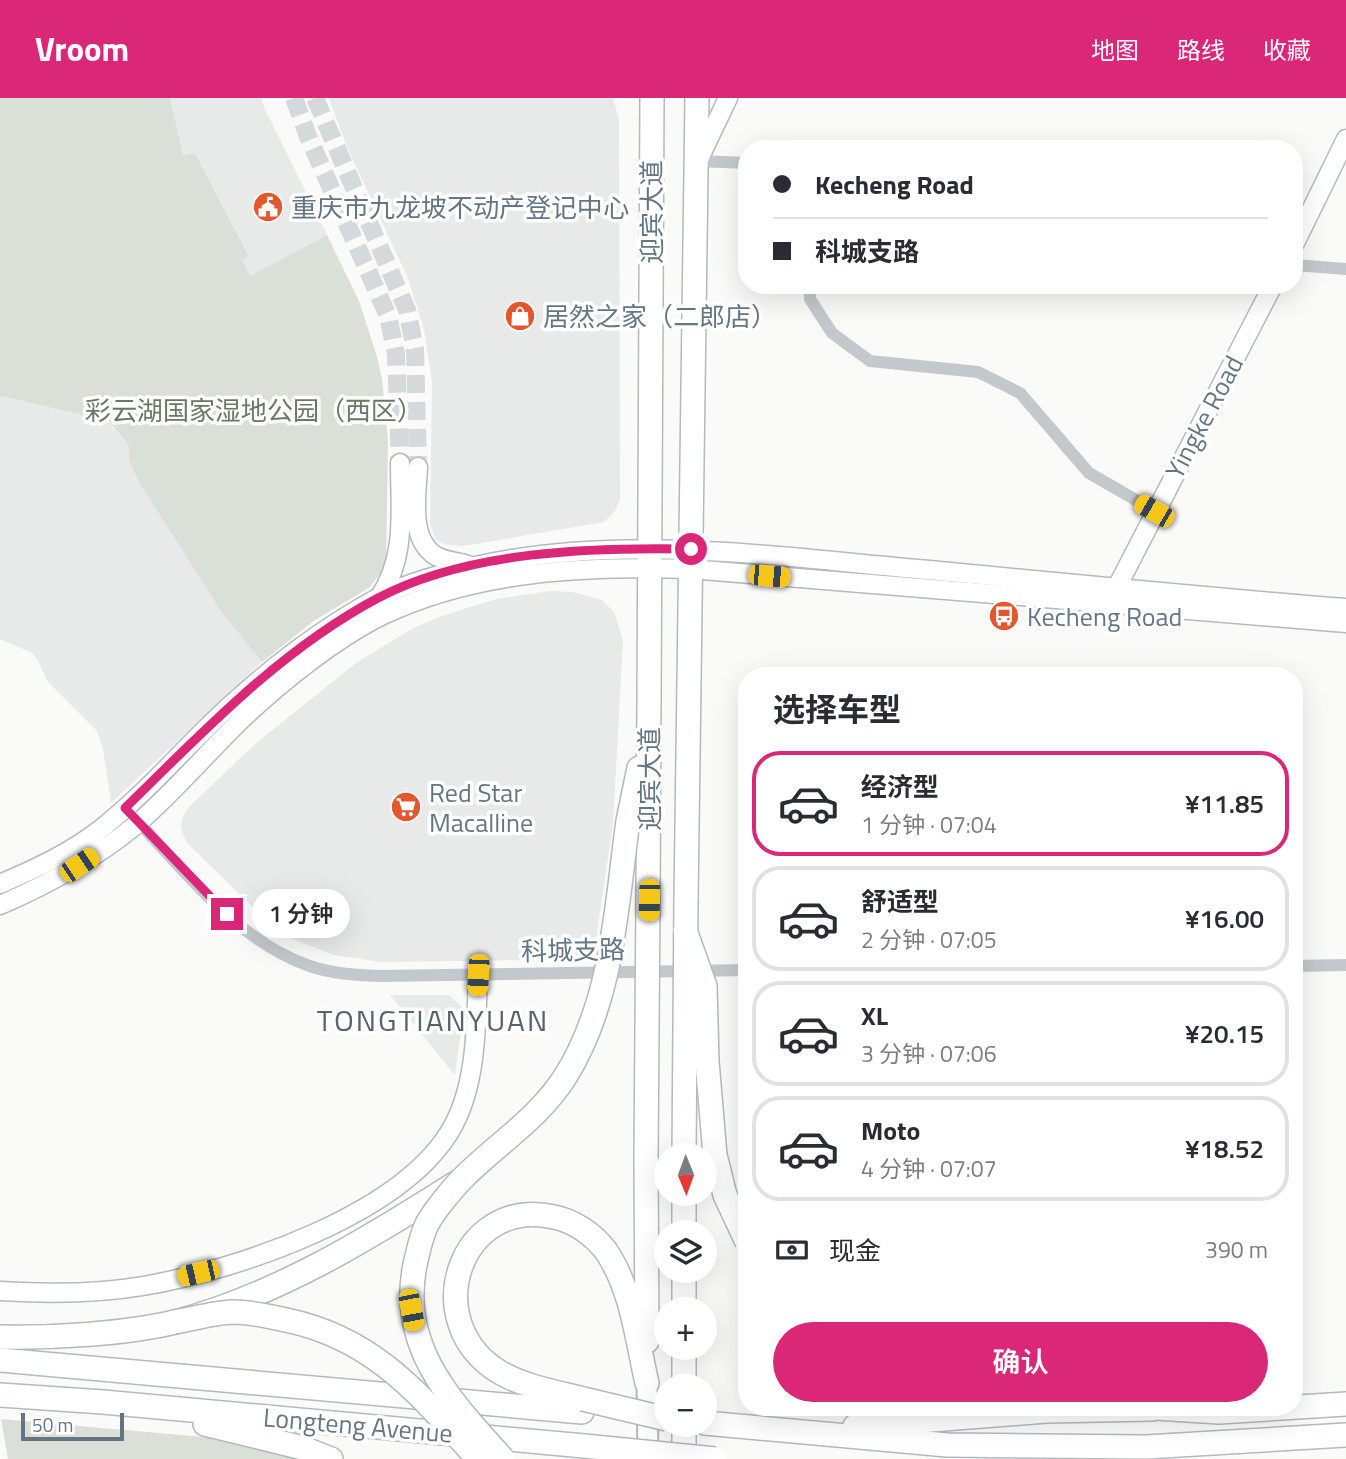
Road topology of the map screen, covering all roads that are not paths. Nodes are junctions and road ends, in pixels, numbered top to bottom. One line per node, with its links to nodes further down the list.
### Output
1 (652, 98): 14 (highway, 迎宾大道)
2 (697, 98): 7 (highway, 迎宾大道)
3 (713, 98): 5 (main road)
4 (728, 98): 5 (main road)
5 (713, 130): 7 (main road)
6 (1346, 139): 9 (main road)
7 (698, 161): 8 (street); 15 (highway, 迎宾大道)
8 (738, 163)
9 (1303, 227)
10 (1303, 266): 11 (street)
11 (1346, 269)
12 (810, 294): 16 (street)
13 (1268, 294): 16 (main road, Yingke Road)
14 (651, 346): 15 (highway); 17 (highway, 迎宾大道)
15 (692, 464): 18 (highway, 迎宾大道)
16 (1154, 511): 20 (main road, Yingke Road)
17 (650, 558): 18 (main road); 19 (main road); 24 (highway, 迎宾大道); 26 (main road)
18 (690, 559): 20 (main road); 23 (main road); 29 (highway, 迎宾大道, bridge)
19 (475, 566): 21 (main road); 21 (main road)
20 (1117, 587): 22 (main road)
21 (379, 598): 25 (main road)
22 (1346, 608)
23 (1346, 622)
24 (649, 724): 35 (highway, bridge); 41 (highway, 迎宾大道, bridge)
25 (125, 808): 26 (street, 科城支路); 27 (main road)
26 (138, 822): 28 (main road); 33 (street, 科城支路)
27 (0, 884)
28 (0, 905)
29 (685, 930): 34 (highway, 迎宾大道, bridge); 36 (highway, bridge)
30 (1346, 965): 31 (street)
31 (1303, 966)
32 (738, 970): 33 (street, 科城支路)
33 (478, 975): 37 (main road)
34 (684, 1143)
35 (462, 1178): 38 (highway, bridge); 56 (highway, bridge)
36 (738, 1222)
37 (0, 1291)
38 (174, 1322): 39 (highway); 55 (highway, bridge)
39 (0, 1337)
40 (0, 1360): 45 (highway, Longteng Avenue)
41 (647, 1383): 45 (highway); 53 (main road, 迎宾大道)
42 (0, 1395): 43 (highway, Longteng Avenue)
43 (103, 1402): 53 (highway, Longteng Avenue, bridge); 54 (highway)
44 (1346, 1404): 46 (highway)
45 (582, 1405): 48 (highway, Longteng Avenue, bridge)
46 (1303, 1407)
47 (986, 1416): 50 (highway)
48 (654, 1417)
49 (717, 1424): 50 (highway)
50 (792, 1432): 51 (highway)
51 (1346, 1435)
52 (684, 1437): 57 (highway)
53 (662, 1458): 58 (highway, Longteng Avenue, bridge)
54 (331, 1459)
55 (478, 1459)
56 (503, 1459)
57 (684, 1459)
58 (715, 1459)

